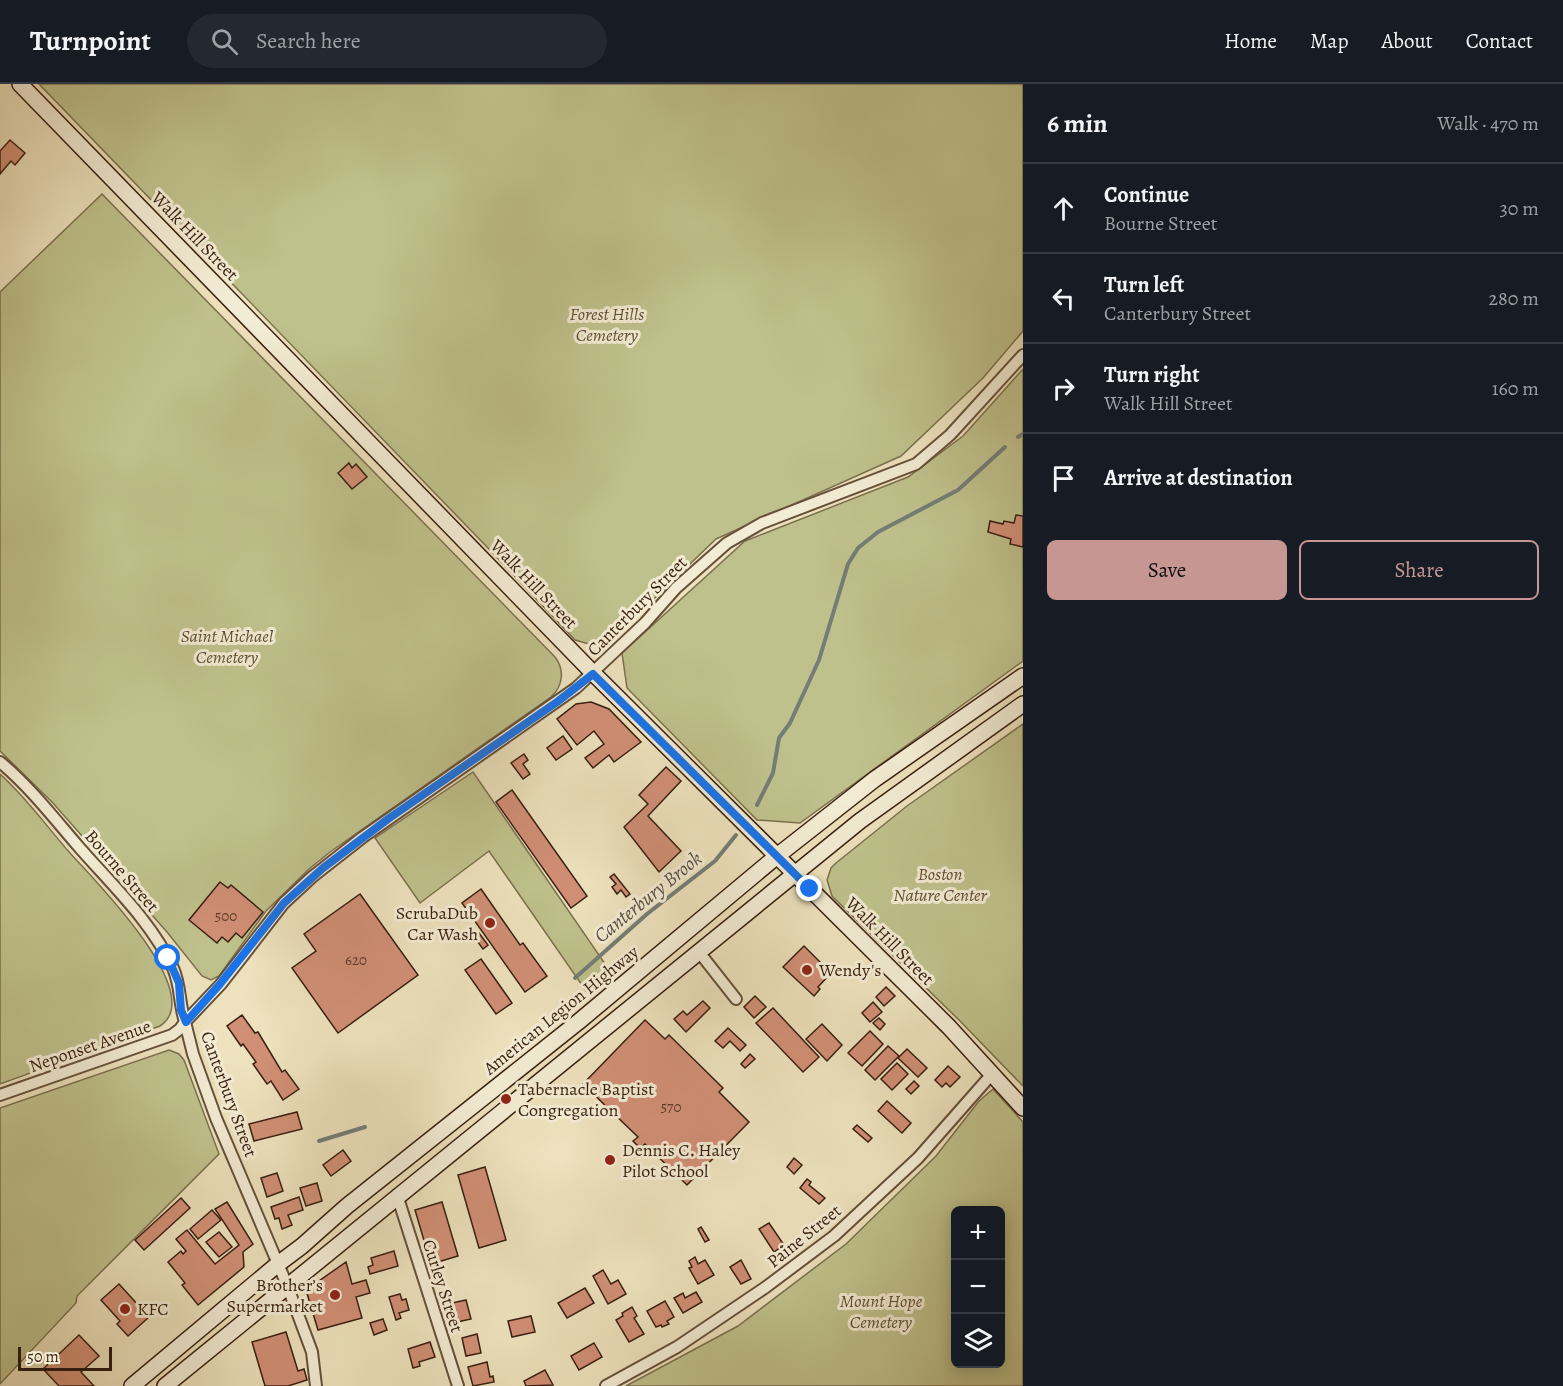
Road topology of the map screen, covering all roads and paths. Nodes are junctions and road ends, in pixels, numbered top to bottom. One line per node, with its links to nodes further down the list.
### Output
1 (20, 84): 3 (main road, Walk Hill Street)
2 (1023, 355): 3 (street, Canterbury Street)
3 (593, 674): 7 (main road, Walk Hill Street); 11 (street, Canterbury Street)
4 (1023, 676): 7 (main road, American Legion Highway)
5 (1023, 704): 8 (main road)
6 (0, 762): 11 (street, Bourne Street)
7 (777, 856): 8 (main road, Walk Hill Street); 16 (main road, American Legion Highway)
8 (794, 874): 9 (main road); 12 (main road, Walk Hill Street)
9 (699, 952): 10 (street); 15 (main road)
10 (736, 999)
11 (186, 1022): 13 (street, Neponset Avenue); 16 (street, Canterbury Street)
12 (992, 1074): 14 (main road, Walk Hill Street); 22 (street, Paine Street)
13 (0, 1095)
14 (1023, 1108)
15 (397, 1195): 17 (main road); 21 (street, Curley Street)
16 (278, 1264): 17 (street, Canterbury Street); 18 (main road, American Legion Highway)
17 (287, 1286): 19 (main road); 20 (street, Canterbury Street)
18 (132, 1386)
19 (165, 1386)
20 (316, 1386)
21 (458, 1386)
22 (606, 1386)

